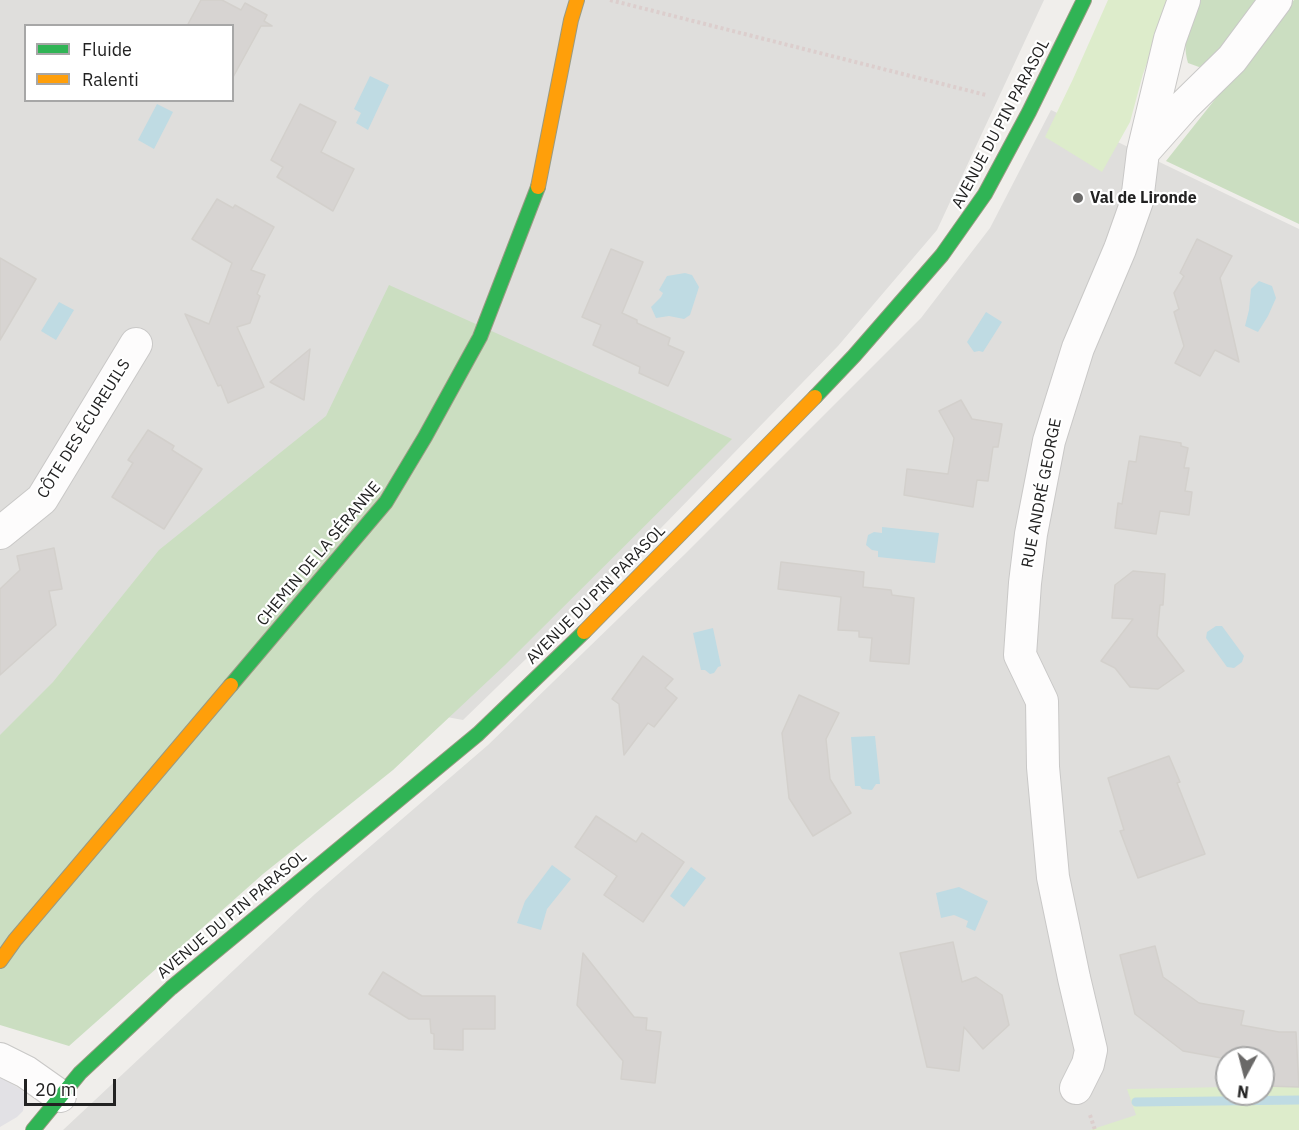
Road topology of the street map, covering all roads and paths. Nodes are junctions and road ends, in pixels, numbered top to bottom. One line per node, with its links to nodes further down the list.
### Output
1 (577, 0): 10 (street, CHEMIN DE LA SÉRANNE)
2 (610, 0): 6 (path)
3 (1084, 0): 13 (street, AVENUE DU PIN PARASOL)
4 (1184, 0): 7 (street, RUE ANDRÉ GEORGE)
5 (1276, 0): 7 (street)
6 (986, 95)
7 (1143, 153): 12 (street, RUE ANDRÉ GEORGE)
8 (136, 344): 9 (street, CÔTE DES ÉCUREUILS)
9 (0, 533)
10 (0, 961)
11 (0, 1059): 13 (street)
12 (1076, 1088)
13 (60, 1096): 14 (street, AVENUE DU PIN PARASOL)
14 (33, 1130)

